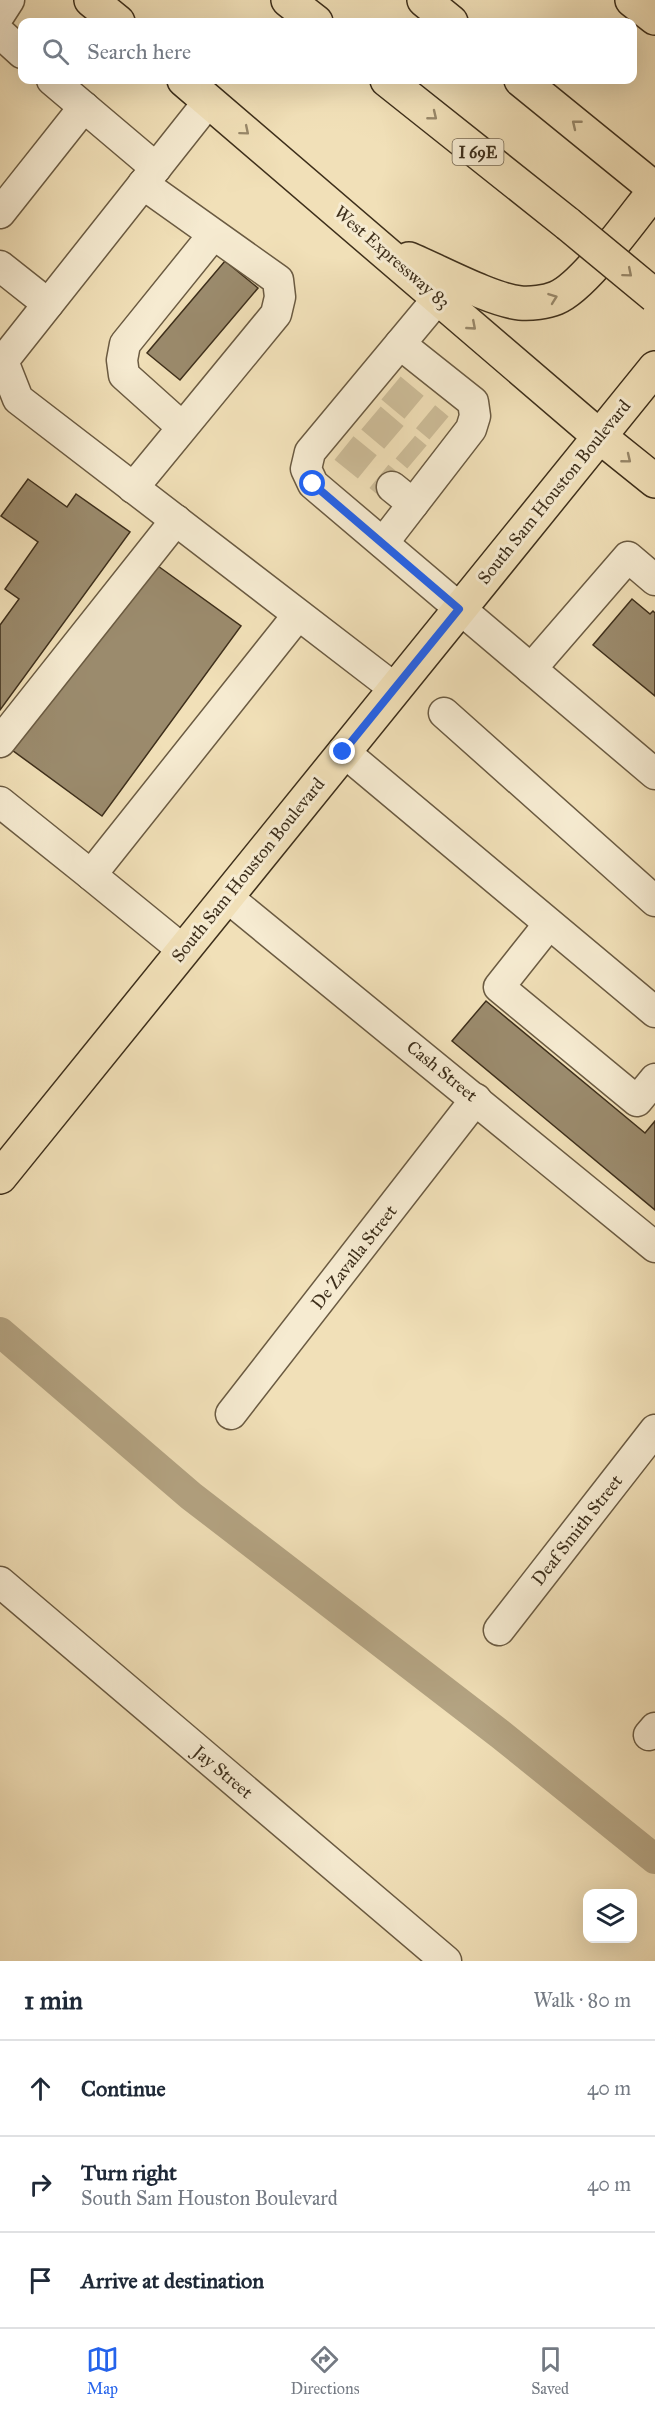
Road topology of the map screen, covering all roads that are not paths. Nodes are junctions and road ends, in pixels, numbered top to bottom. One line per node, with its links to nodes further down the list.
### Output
1 (9, 0): 6 (street)
2 (91, 0): 7 (main road)
3 (288, 0): 8 (main road)
4 (424, 0): 9 (main road)
5 (632, 0): 10 (main road)
6 (0, 14)
7 (112, 18)
8 (311, 18)
9 (446, 18)
10 (655, 18)
11 (0, 33): 12 (street)
12 (18, 49)
13 (57, 84): 18 (street)
14 (189, 84): 17 (main road, West Expressway 83)
15 (392, 84): 25 (main road, I 69E, one-way to 25, bridge)
16 (526, 84): 20 (main road, one-way to 16)
17 (209, 101): 19 (street); 23 (main road, West Expressway 83, one-way to 23)
18 (84, 107): 19 (street); 21 (street)
19 (149, 176): 22 (street); 27 (street)
20 (655, 190): 23 (main road, one-way to 20)
21 (0, 213)
22 (213, 235): 31 (street); 31 (street)
23 (380, 247): 26 (main road, West Expressway 83)
24 (0, 266): 27 (street)
25 (655, 296)
26 (439, 297): 28 (street); 32 (main road, West Expressway 83, one-way to 32)
27 (48, 304): 30 (street)
28 (400, 344): 36 (street); 36 (street)
29 (655, 368): 32 (main road, South Sam Houston Boulevard)
30 (5, 386): 34 (street)
31 (182, 427): 34 (street)
32 (599, 436): 33 (main road, West Expressway 83, one-way to 33); 38 (main road, South Sam Houston Boulevard)
33 (655, 481)
34 (132, 488): 35 (street)
35 (176, 520): 39 (street); 43 (street)
36 (383, 543): 38 (street)
37 (655, 580): 40 (street)
38 (459, 609): 40 (street); 41 (main road, South Sam Houston Boulevard)
39 (298, 615): 41 (street); 49 (street)
40 (531, 669): 45 (street)
41 (394, 688): 46 (main road, South Sam Houston Boulevard)
42 (444, 713): 51 (street)
43 (0, 742)
44 (655, 744): 45 (street)
45 (621, 746): 47 (street)
46 (343, 752): 50 (main road, South Sam Houston Boulevard); 52 (street)
47 (655, 774)
48 (0, 802): 49 (street)
49 (91, 875): 53 (street)
50 (227, 897): 53 (main road, South Sam Houston Boulevard); 56 (street, Cash Street)
51 (655, 901)
52 (549, 924): 54 (street); 55 (street)
53 (183, 950): 57 (main road, South Sam Houston Boulevard)
54 (655, 1012)
55 (655, 1079)
56 (476, 1099): 58 (street, Cash Street); 59 (street, De Zavalla Street)
57 (0, 1177)
58 (655, 1247)
59 (231, 1414)
60 (655, 1430): 62 (street, Deaf Smith Street)
61 (0, 1582): 63 (street, Jay Street)
62 (499, 1630)
63 (446, 1961)

